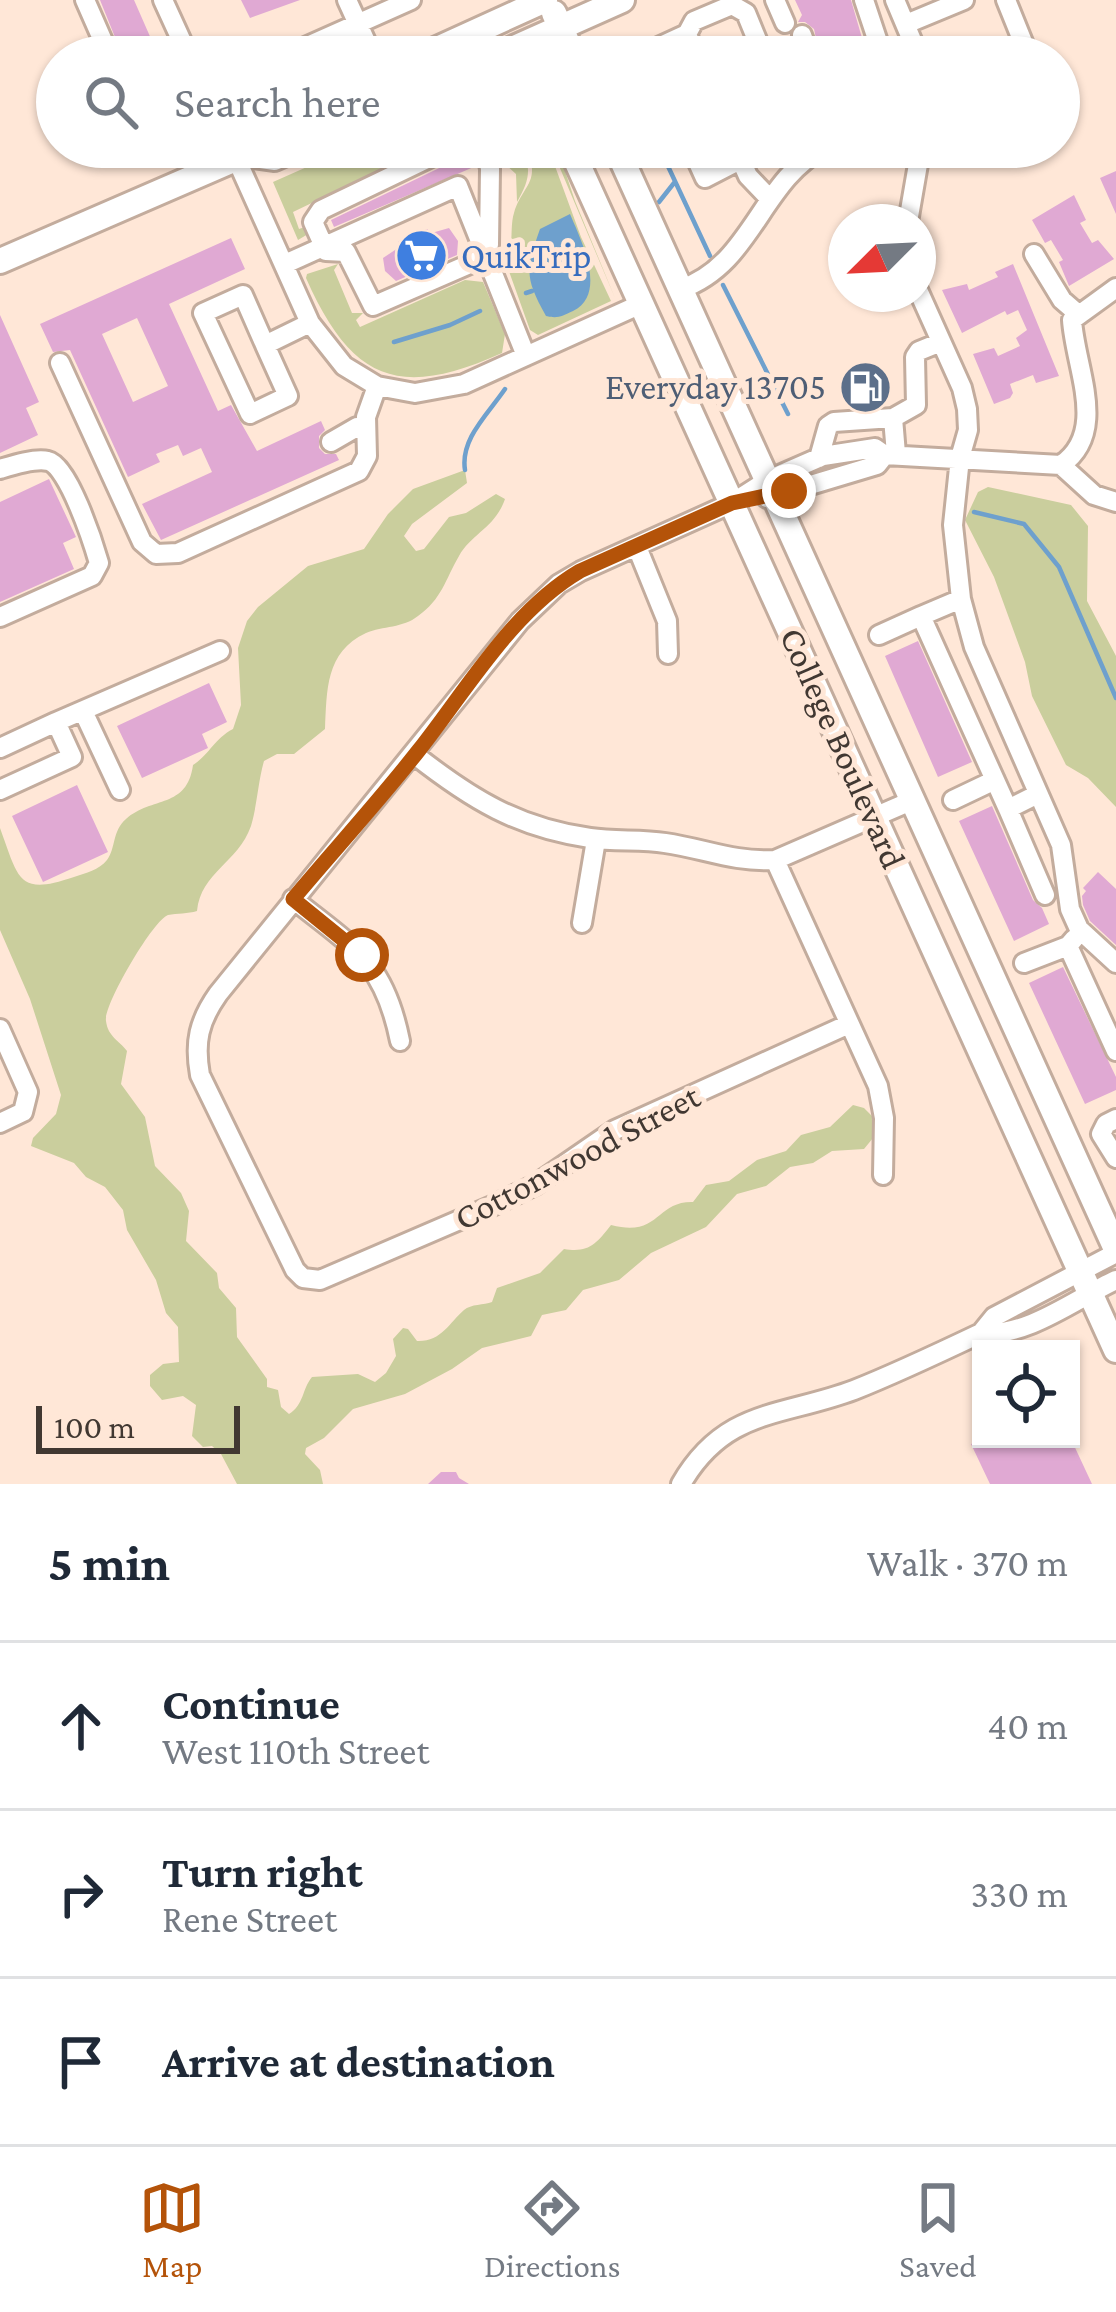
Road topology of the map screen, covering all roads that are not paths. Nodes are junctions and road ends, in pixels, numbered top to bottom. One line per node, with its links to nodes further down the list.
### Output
1 (85, 0): 18 (street)
2 (347, 0): 13 (street)
3 (411, 0): 13 (street)
4 (546, 0): 12 (main road); 16 (main road)
5 (622, 0): 16 (main road)
6 (775, 0): 14 (street)
7 (864, 0): 28 (street)
8 (895, 0): 15 (street)
9 (964, 0): 15 (street)
10 (1006, 0): 30 (street)
11 (170, 2): 19 (street)
12 (506, 8): 22 (main road); 23 (main road)
13 (358, 23): 20 (street); 21 (street)
14 (792, 23)
15 (906, 24): 29 (street)
16 (560, 27): 24 (main road); 25 (main road)
17 (686, 34): 26 (street); 27 (street)
18 (101, 36)
19 (182, 36)
20 (329, 36)
21 (364, 36)
22 (457, 36)
23 (519, 36)
24 (547, 36)
25 (564, 36)
26 (682, 36)
27 (755, 36)
28 (876, 36)
29 (911, 36)
30 (1021, 36)
31 (206, 168): 45 (main road)
32 (247, 168): 46 (street)
33 (408, 168): 42 (street)
34 (490, 168): 44 (street)
35 (579, 168): 49 (main road, College Boulevard)
36 (626, 168): 48 (main road, College Boulevard)
37 (744, 168): 40 (street)
38 (794, 168): 40 (street)
39 (917, 168): 41 (street)
40 (769, 198): 48 (street)
41 (911, 204)
42 (324, 247): 44 (street); 44 (street); 46 (street)
43 (1034, 254): 51 (street)
44 (488, 256): 55 (street)
45 (0, 261)
46 (285, 264): 52 (street)
47 (1116, 288): 51 (street)
48 (681, 289): 66 (main road, College Boulevard)
49 (641, 304): 55 (street); 68 (main road, College Boulevard)
50 (928, 312): 53 (street)
51 (1077, 313): 64 (street)
52 (310, 323): 54 (street); 57 (street)
53 (941, 342): 58 (street); 63 (street)
54 (265, 345): 54 (street)
55 (526, 356): 57 (street)
56 (59, 363): 59 (street)
57 (370, 382): 59 (street)
58 (893, 418): 61 (street); 62 (street)
59 (366, 427): 60 (street)
60 (331, 442)
61 (890, 454): 62 (street); 63 (street); 66 (street)
62 (819, 458): 66 (street)
63 (960, 458): 64 (street); 70 (street)
64 (1060, 465): 67 (street)
65 (0, 469): 72 (street)
66 (772, 488): 68 (street); 85 (main road, College Boulevard)
67 (1116, 502)
68 (732, 503): 69 (street); 87 (main road, College Boulevard)
69 (637, 547): 75 (street); 79 (street)
70 (961, 598): 71 (street); 83 (street)
71 (921, 616): 73 (street); 80 (street)
72 (0, 617)
73 (879, 635)
74 (220, 651): 76 (street)
75 (668, 654)
76 (83, 710): 77 (street); 82 (street)
77 (56, 722): 78 (street); 81 (street)
78 (0, 748)
79 (415, 755): 88 (street); 91 (street)
80 (995, 780): 84 (street); 86 (street)
81 (0, 790)
82 (120, 790)
83 (1038, 794): 86 (street); 93 (street)
84 (953, 800)
85 (910, 801): 87 (street); 104 (main road, College Boulevard)
86 (1008, 808): 90 (street)
87 (874, 818): 89 (street); 106 (main road, College Boulevard)
88 (596, 840): 89 (street); 92 (street)
89 (775, 860): 96 (street)
90 (1046, 895)
91 (293, 899): 96 (street, Cottonwood Street); 98 (street)
92 (582, 923)
93 (1075, 938): 94 (street); 95 (street); 99 (street)
94 (1024, 963)
95 (1116, 964)
96 (849, 1024): 103 (street)
97 (0, 1029): 101 (street)
98 (400, 1041)
99 (1116, 1051)
100 (1116, 1119): 102 (street)
101 (0, 1123)
102 (1116, 1157)
103 (883, 1175)
104 (1116, 1251): 106 (street)
105 (1116, 1280): 106 (street)
106 (1085, 1281): 107 (main road, College Boulevard); 108 (street)
107 (1116, 1350)
108 (681, 1484)

